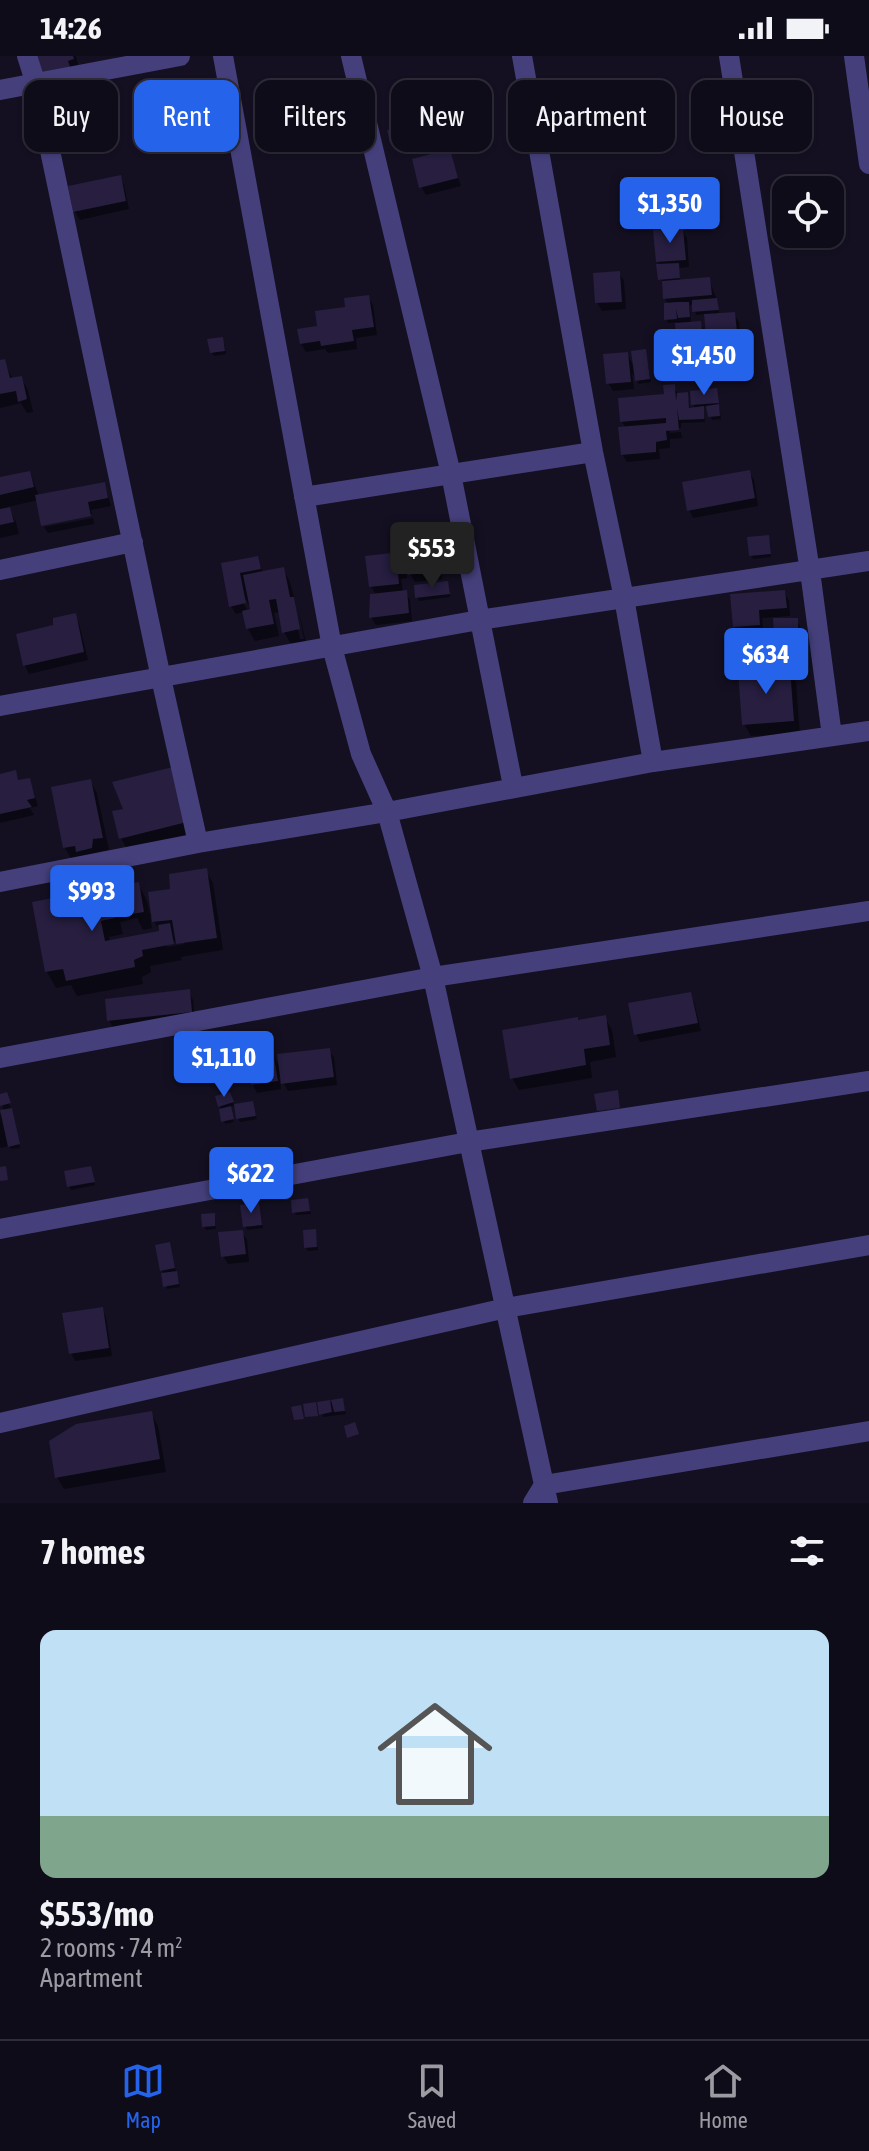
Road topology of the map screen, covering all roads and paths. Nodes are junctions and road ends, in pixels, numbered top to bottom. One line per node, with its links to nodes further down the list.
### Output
1 (27, 56): 8 (street)
2 (180, 56): 9 (street)
3 (223, 56): 16 (street)
4 (351, 56): 15 (street)
5 (522, 56): 14 (street)
6 (729, 56): 20 (street)
7 (854, 56): 13 (street)
8 (35, 80)
9 (57, 80)
10 (24, 86): 11 (street)
11 (0, 90)
12 (50, 152): 17 (street)
13 (869, 164)
14 (593, 452): 15 (street); 21 (street)
15 (451, 474): 16 (street); 22 (street)
16 (304, 497): 23 (street)
17 (133, 542): 19 (street); 24 (street)
18 (869, 561): 20 (street)
19 (0, 570)
20 (810, 571): 21 (street); 27 (street)
21 (624, 598): 22 (street); 28 (street)
22 (479, 620): 23 (street); 29 (street)
23 (332, 647): 24 (street); 30 (street)
24 (161, 678): 25 (street); 31 (street)
25 (0, 706)
26 (869, 731): 27 (street)
27 (832, 736): 28 (street)
28 (653, 762): 29 (street)
29 (513, 786): 30 (street)
30 (387, 812): 31 (street); 34 (street)
31 (198, 843): 32 (street)
32 (0, 882)
33 (869, 911): 34 (street)
34 (433, 977): 35 (street); 37 (street)
35 (0, 1058)
36 (869, 1081): 37 (street)
37 (468, 1142): 38 (street); 40 (street)
38 (0, 1229)
39 (869, 1245): 40 (street)
40 (506, 1308): 41 (street); 43 (street)
41 (0, 1423)
42 (869, 1431): 43 (street)
43 (541, 1497)

